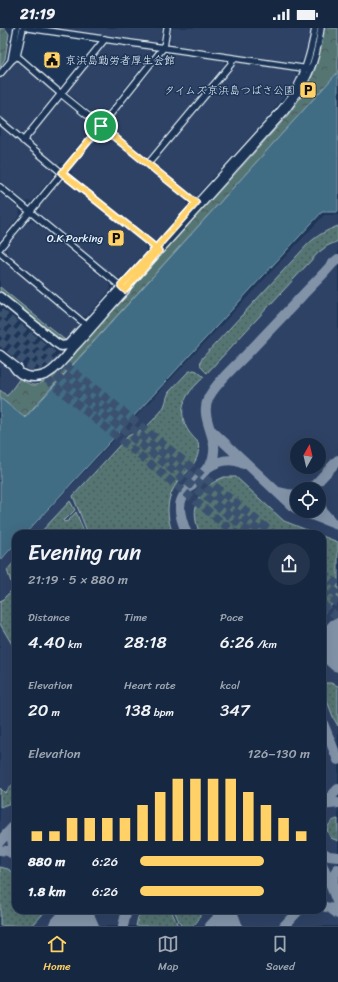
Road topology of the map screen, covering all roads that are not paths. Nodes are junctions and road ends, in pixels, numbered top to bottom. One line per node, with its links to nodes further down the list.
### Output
1 (17, 28): 11 (street)
2 (23, 28): 9 (street)
3 (28, 28): 7 (street)
4 (167, 28): 8 (street)
5 (315, 28): 12 (street)
6 (321, 28): 12 (street)
7 (105, 39): 8 (street); 14 (street)
8 (164, 48): 10 (street); 16 (street)
9 (17, 56): 11 (street); 14 (street)
10 (233, 58): 12 (street); 18 (street)
11 (11, 60): 13 (street)
12 (308, 69): 21 (street); 24 (street)
13 (0, 74)
14 (61, 94): 16 (street); 17 (street)
15 (0, 122): 17 (street)
16 (101, 126): 18 (street); 19 (street)
17 (23, 141): 19 (street)
18 (148, 164): 21 (street)
19 (62, 173): 22 (street); 24 (street)
20 (0, 187): 22 (street)
21 (196, 203): 24 (street)
22 (30, 212): 23 (street); 26 (street)
23 (0, 248)
24 (157, 250): 26 (street)
25 (0, 253): 28 (street)
26 (123, 288): 28 (street); 31 (highway)
27 (0, 297): 29 (highway)
28 (86, 325): 29 (highway)
29 (55, 342): 31 (highway)
30 (0, 355): 31 (highway)
31 (14, 366)

